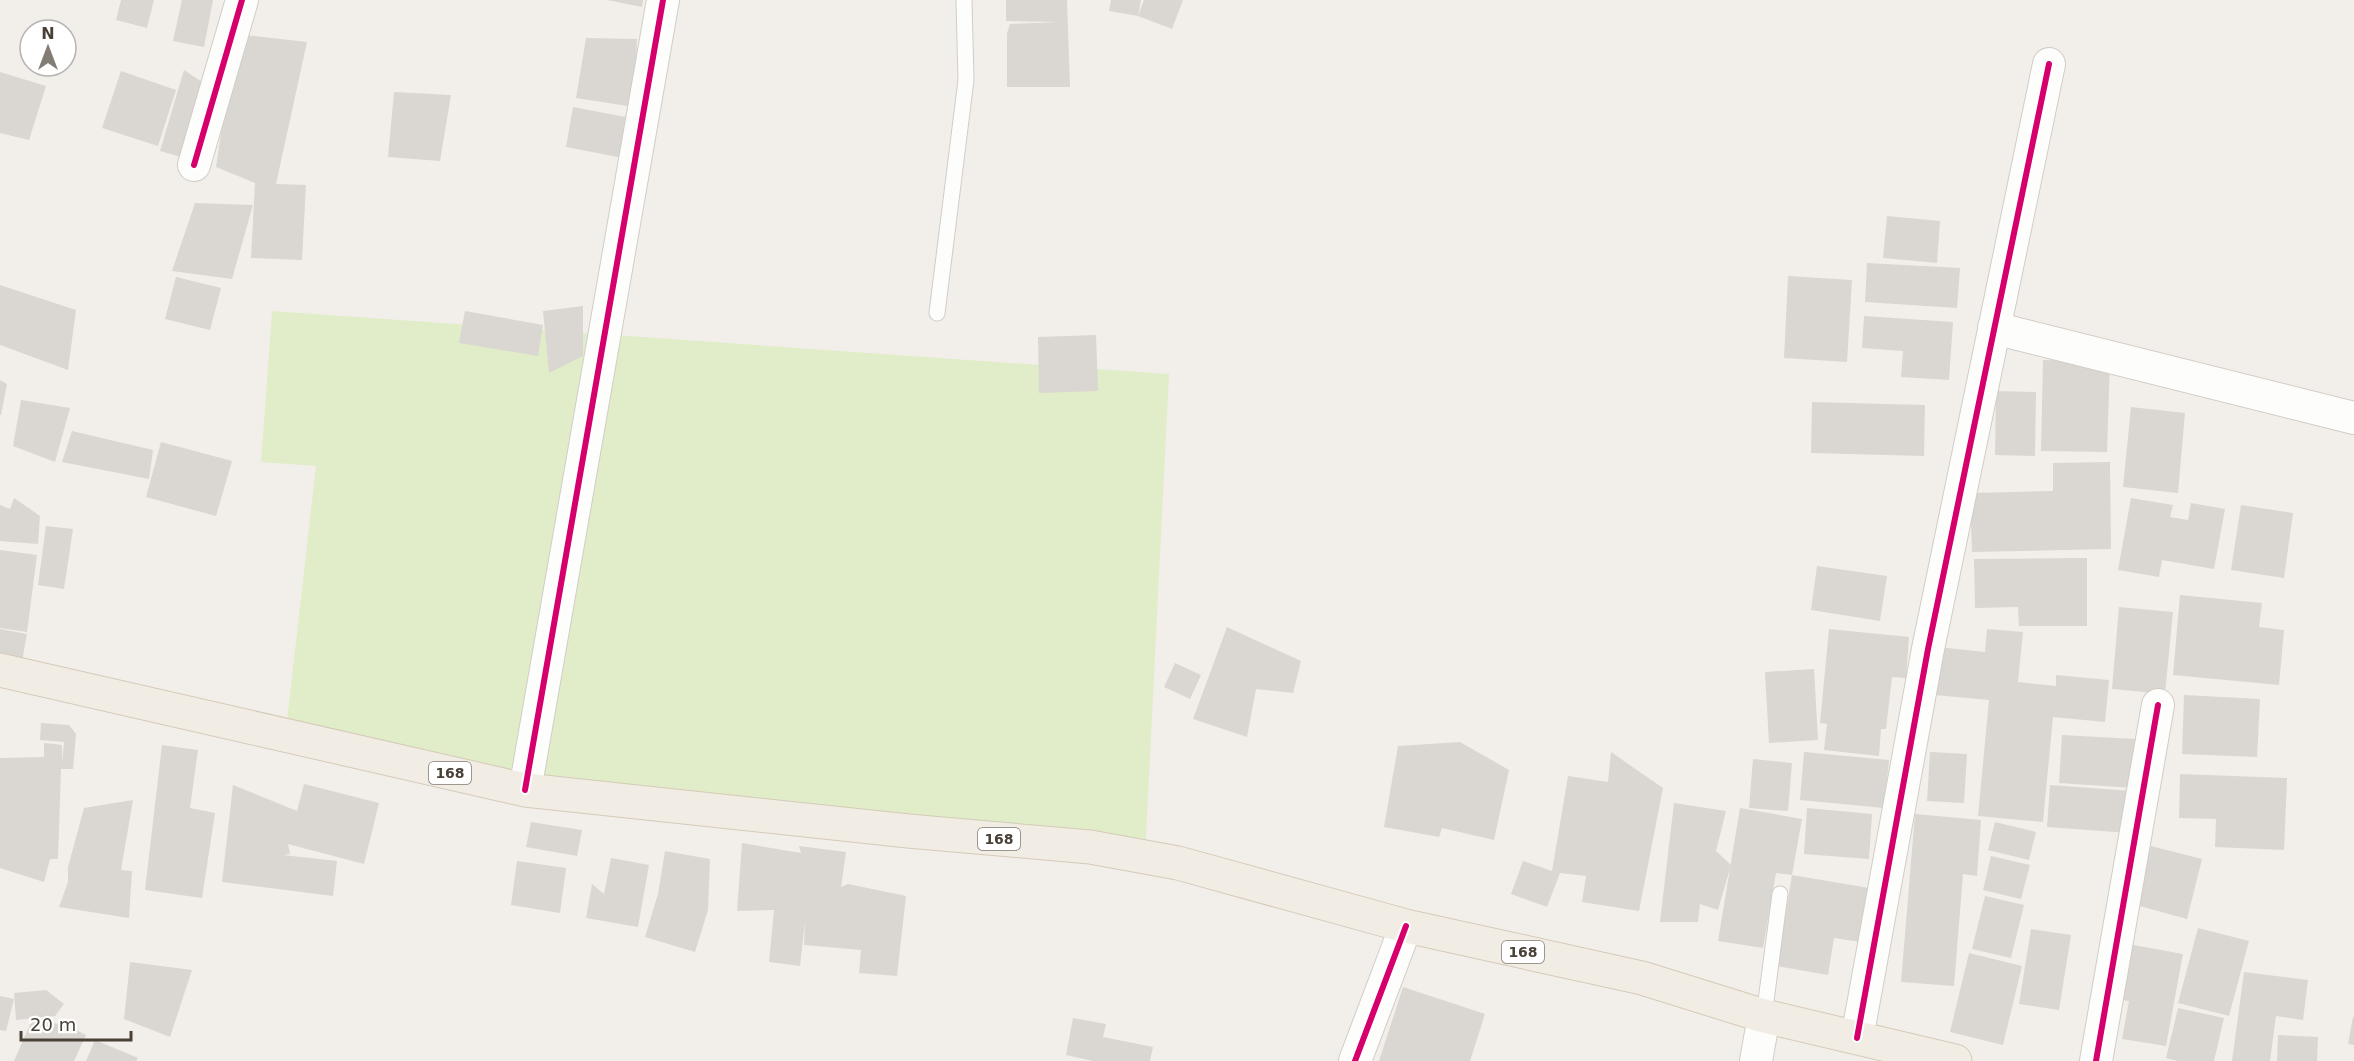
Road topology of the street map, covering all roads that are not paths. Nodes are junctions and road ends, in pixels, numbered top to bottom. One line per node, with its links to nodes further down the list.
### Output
1 (242, 0): 5 (street)
2 (663, 0): 11 (street)
3 (963, 0): 6 (lane)
4 (2049, 64): 7 (street)
5 (194, 165)
6 (937, 313)
7 (1994, 328): 8 (street); 15 (street)
8 (2354, 418)
9 (0, 670): 11 (main road, 168)
10 (2158, 705): 19 (street)
11 (525, 789): 13 (main road, 168)
12 (1780, 894): 14 (lane)
13 (1406, 926): 14 (main road, 168); 16 (street)
14 (1764, 1016): 15 (main road, 168); 17 (street)
15 (1857, 1038): 18 (main road, 168)
16 (1355, 1061)
17 (1755, 1061)
18 (1955, 1061)
19 (2096, 1061)

